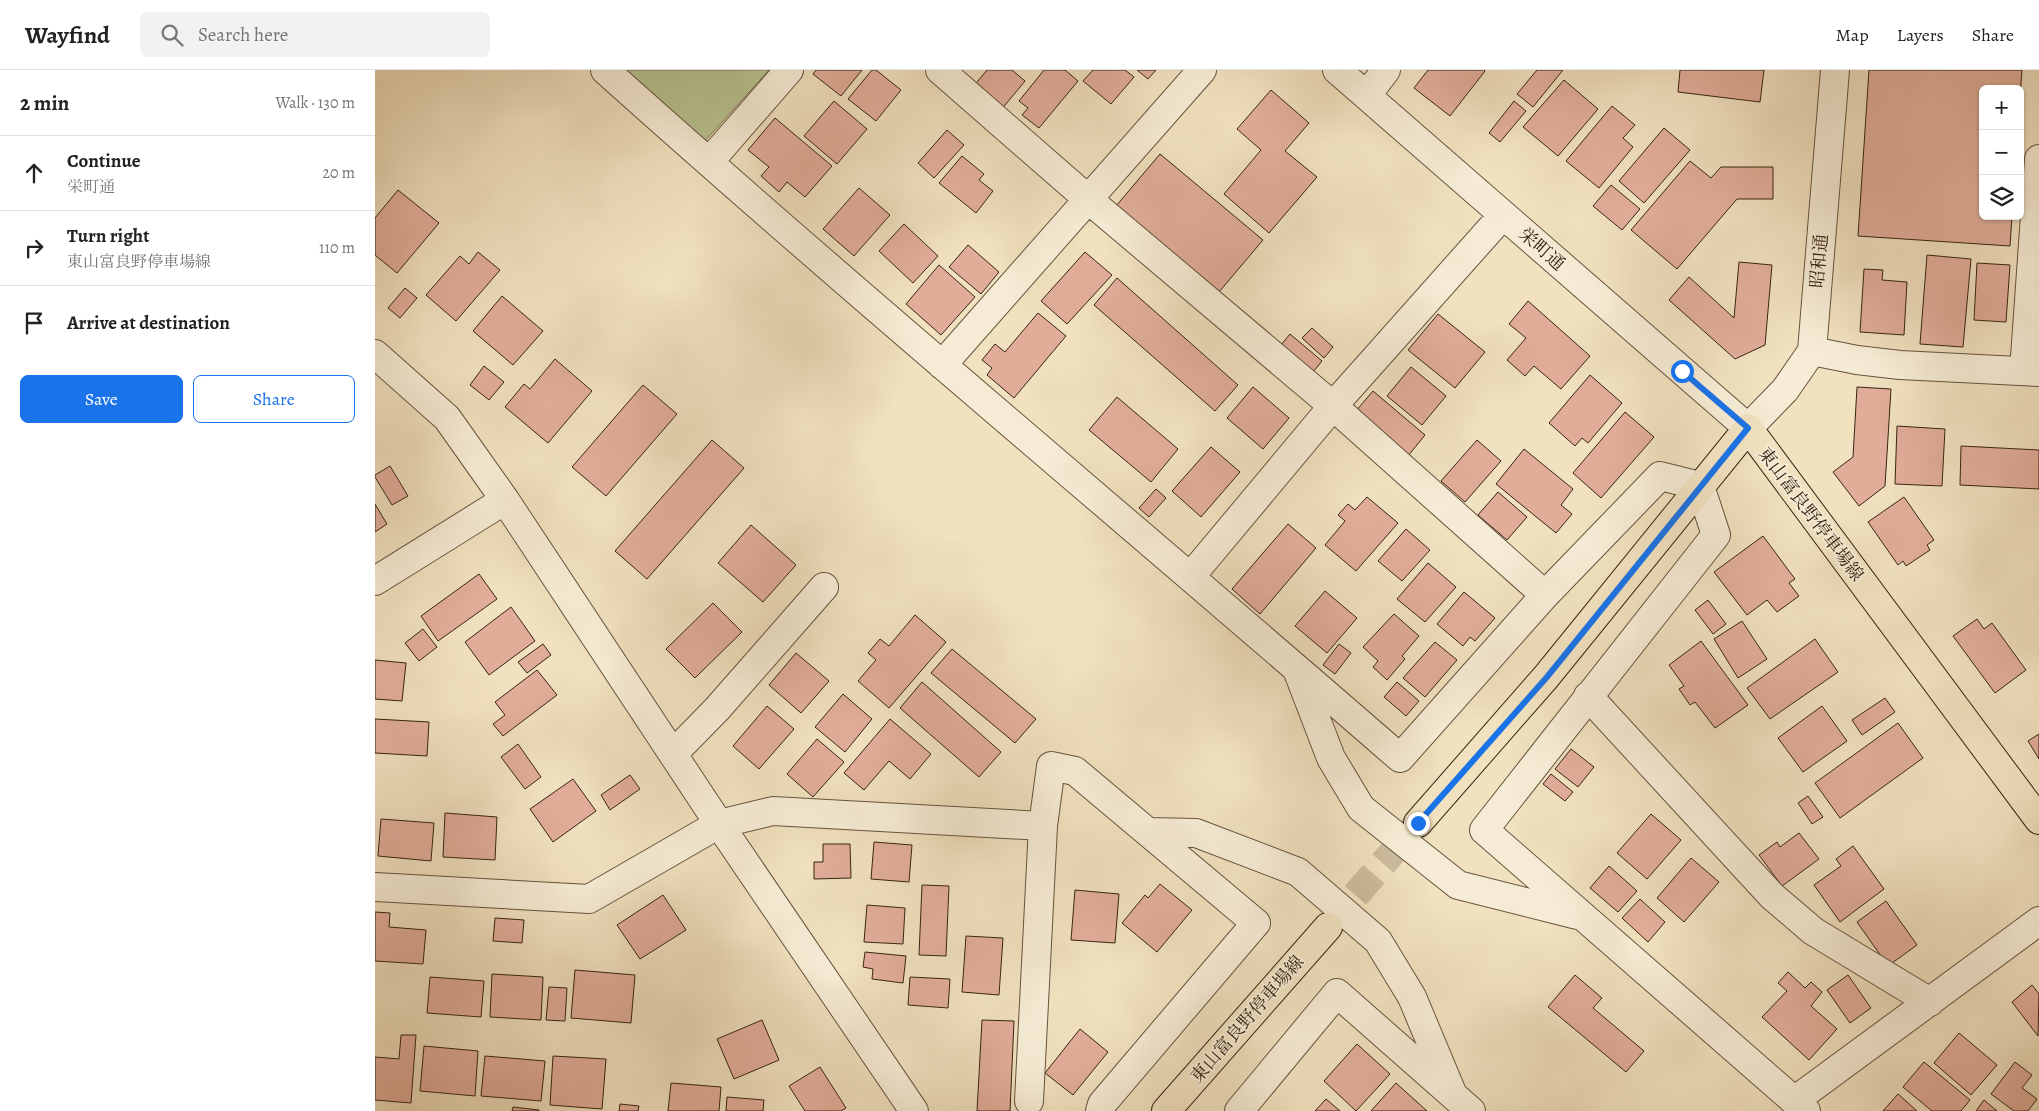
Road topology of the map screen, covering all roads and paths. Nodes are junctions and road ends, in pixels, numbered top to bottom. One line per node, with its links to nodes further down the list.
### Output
1 (605, 70): 10 (street)
2 (789, 70): 10 (street)
3 (940, 70): 11 (street)
4 (1201, 70): 11 (street)
5 (1337, 70): 8 (street, 栄町通)
6 (1386, 70): 8 (street)
7 (1835, 70): 13 (street, 昭和通)
8 (1367, 95): 12 (street, 栄町通)
9 (2039, 159): 16 (street)
10 (709, 162): 15 (street)
11 (1089, 200): 15 (street); 17 (street)
12 (1503, 215): 17 (street); 18 (street, 栄町通)
13 (1812, 351): 16 (street); 18 (street)
14 (375, 354): 20 (street)
15 (942, 365): 21 (street)
16 (2032, 371)
17 (1333, 406): 21 (street); 24 (street)
18 (1748, 428): 19 (main road, 東山富良野停車場線); 28 (main road, 東山富良野停車場線)
19 (1700, 486): 24 (street); 26 (street); 29 (main road, 東山富良野停車場線)
20 (505, 500): 22 (street); 27 (street)
21 (1191, 576): 25 (street)
22 (375, 581)
23 (824, 587): 27 (street)
24 (1545, 595): 25 (street)
25 (1297, 668): 34 (street)
26 (1588, 696): 34 (street); 37 (street)
27 (673, 754): 30 (street)
28 (2039, 820)
29 (1418, 823)
30 (719, 824): 31 (street); 33 (street); 41 (street)
31 (1043, 826): 32 (street); 38 (street)
32 (1149, 832): 39 (street); 42 (street)
33 (375, 887)
34 (1581, 916): 40 (street)
35 (2039, 921): 37 (street)
36 (1328, 927): 43 (main road, 東山富良野停車場線)
37 (1930, 1002): 40 (street)
38 (1029, 1101)
39 (1462, 1103): 44 (street)
40 (1800, 1106)
41 (914, 1111)
42 (1100, 1111)
43 (1166, 1111)
44 (1239, 1111)

